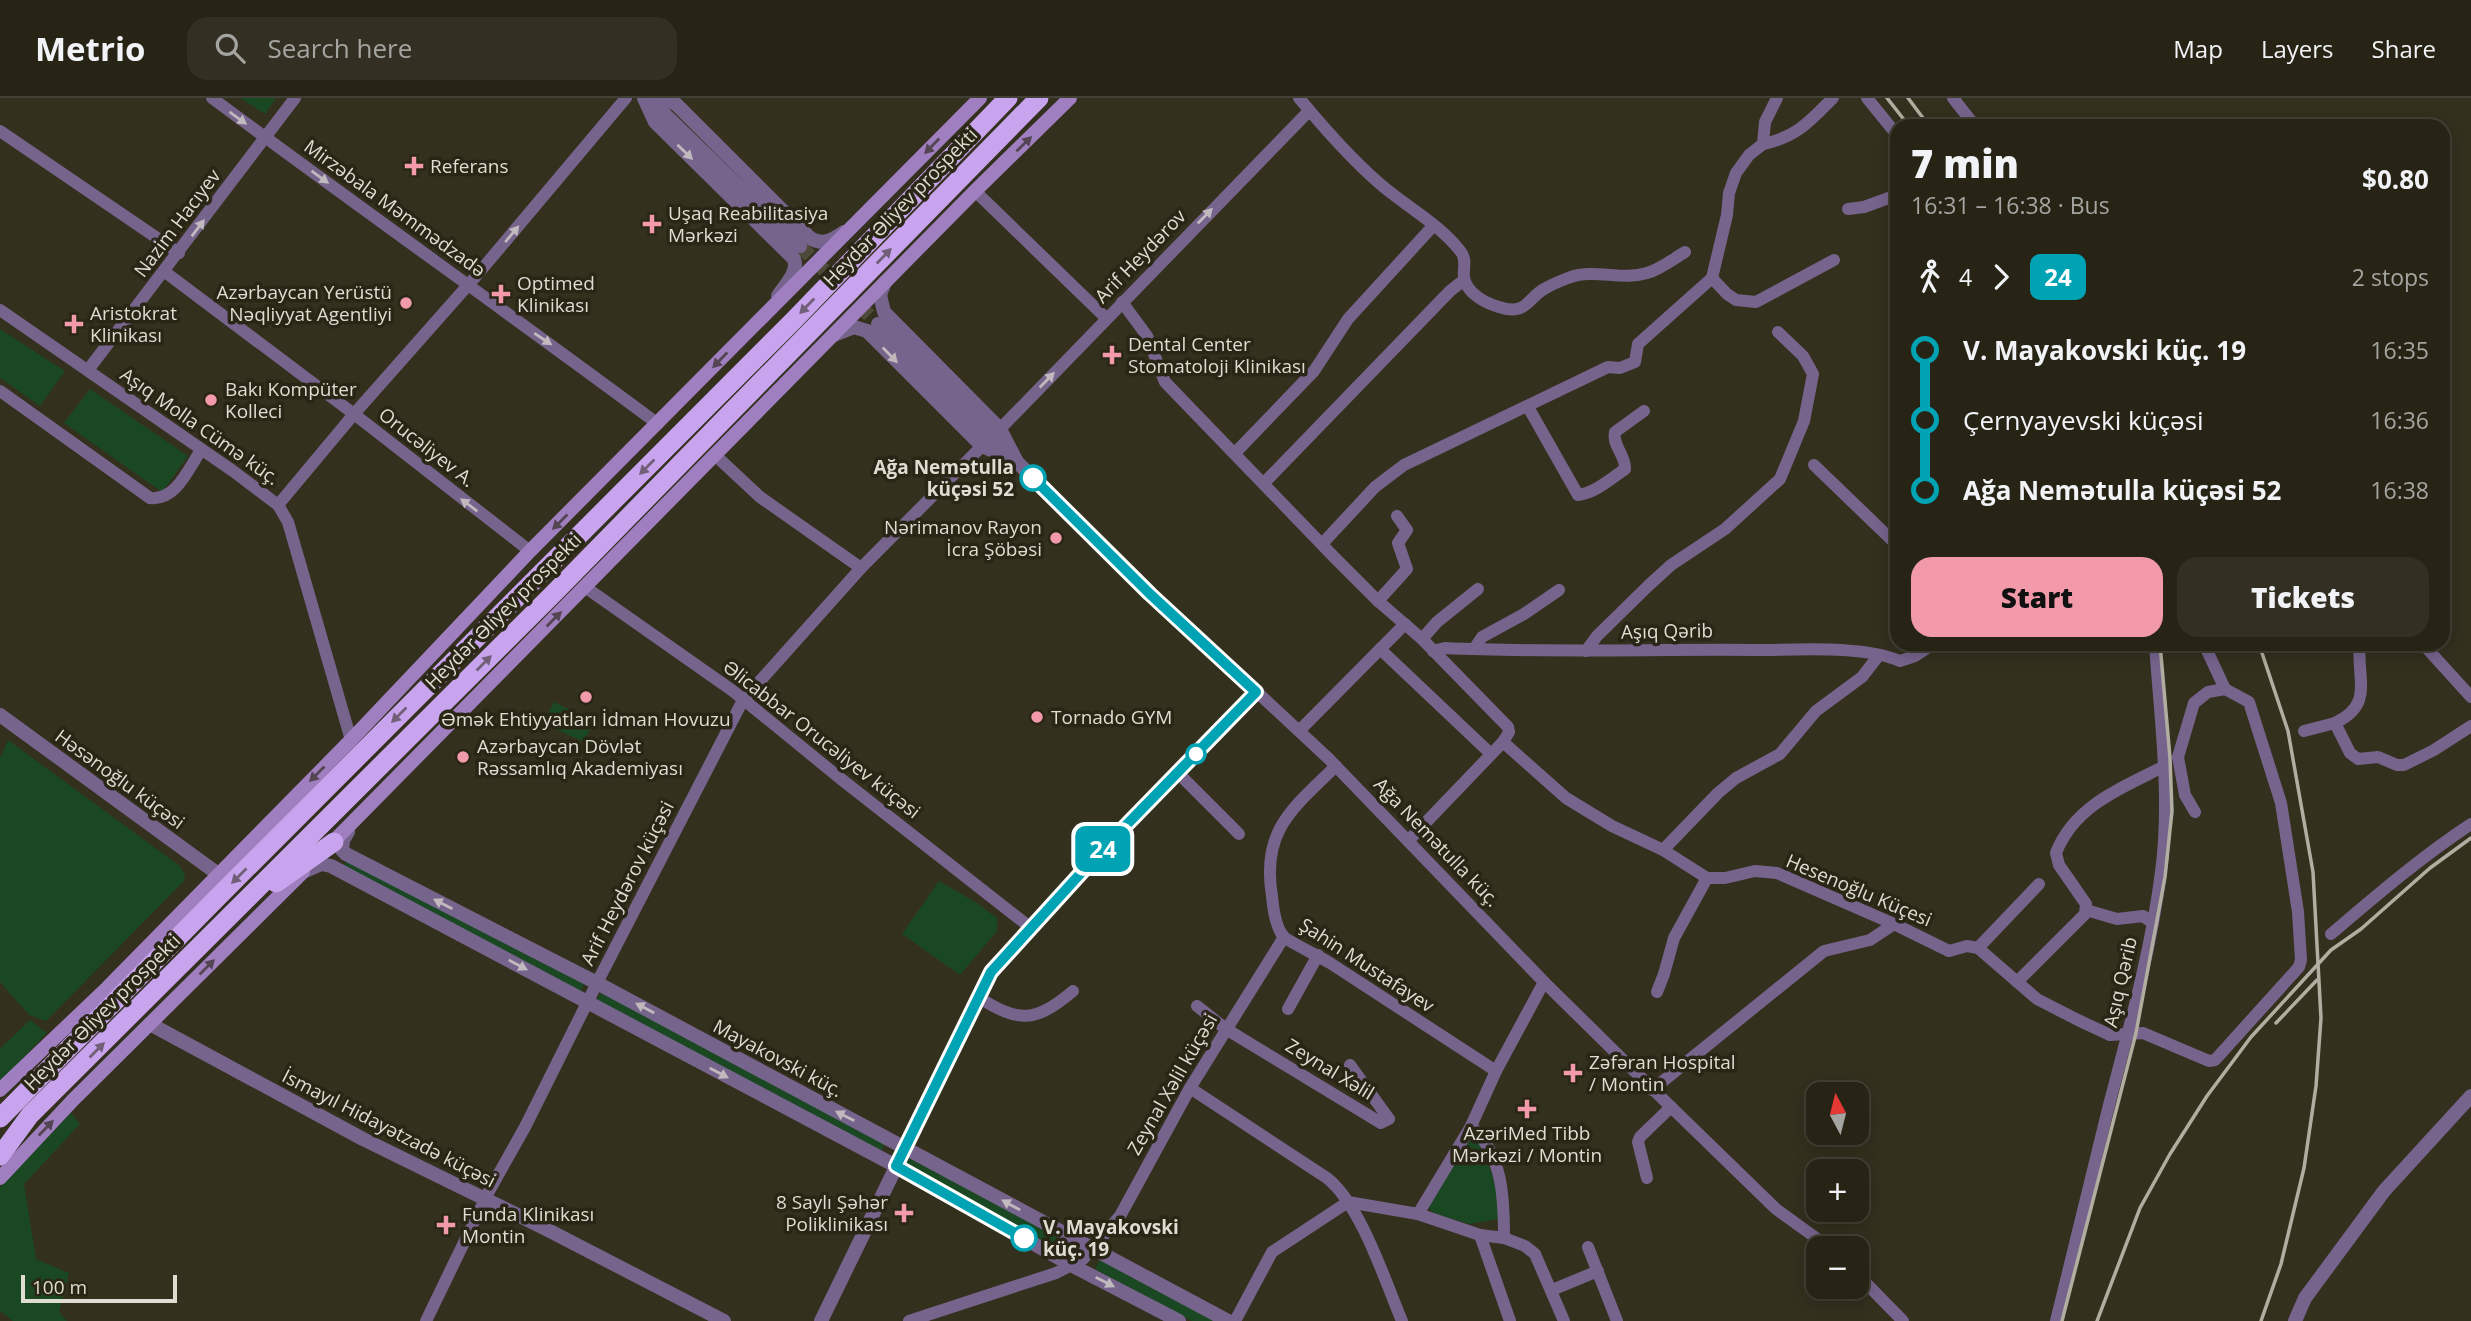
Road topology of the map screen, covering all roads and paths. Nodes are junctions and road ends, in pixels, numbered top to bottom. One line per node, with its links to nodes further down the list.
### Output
1 (212, 98): 18 (street, Mirzəbala Məmmədzadə, one-way to 18)
2 (295, 98): 18 (street, Nazim Hacıyev)
3 (626, 98): 33 (street, one-way to 3)
4 (651, 98): 23 (street); 25 (street); 36 (street, one-way to 36)
5 (980, 98): 23 (main road, one-way to 23)
6 (1008, 98): 132 (highway, Heydər Əliyev prospekti, one-way to 132)
7 (1039, 98): 104 (highway, Heydər Əliyev prospekti, one-way to 7)
8 (1070, 98): 20 (main road, one-way to 8)
9 (1298, 98): 14 (street)
10 (1777, 98): 19 (street)
11 (1833, 98): 19 (street)
12 (1867, 98): 16 (street)
13 (1953, 98): 15 (street)
14 (1309, 111): 24 (street); 34 (street, Arif Heydərov, one-way to 14)
15 (1970, 119)
16 (1890, 126)
17 (0, 131): 27 (street)
18 (266, 136): 27 (street, Nazim Hacıyev, one-way to 18); 33 (street, Mirzəbala Məmmədzadə, one-way to 33)
19 (1763, 144): 30 (street)
20 (975, 191): 32 (main road); 37 (street)
21 (1890, 198): 22 (street)
22 (1848, 209)
23 (857, 224): 36 (main road)
24 (1433, 226): 31 (street); 50 (street)
25 (800, 246)
26 (1685, 252): 31 (street)
27 (178, 253): 29 (street, Nazim Hacıyev)
28 (1834, 260): 30 (street)
29 (165, 272): 41 (street, Nazim Hacıyev); 45 (street, Orucəliyev A.)
30 (1712, 278): 43 (street)
31 (1464, 280): 54 (street)
32 (885, 282): 40 (main road); 47 (street, Ağa Nemətulla küç.)
33 (467, 286): 45 (street); 46 (street, Mirzəbala Məmmədzadə, one-way to 46)
34 (1122, 302): 37 (street, Arif Heydərov); 50 (street)
35 (0, 310): 41 (street, Aşıq Molla Cümə küç.)
36 (764, 315): 46 (main road, one-way to 46)
37 (1106, 318): 47 (street, Arif Heydərov, one-way to 37)
38 (878, 324): 52 (street)
39 (1778, 332): 70 (street)
40 (834, 335): 48 (street, one-way to 48); 51 (main road)
41 (88, 370): 49 (street, Aşıq Molla Cümə küç.)
42 (0, 391): 49 (street)
43 (1528, 407): 44 (street); 58 (street)
44 (1644, 411)
45 (354, 414): 55 (street); 59 (street, Orucəliyev A., one-way to 45)
46 (658, 424): 59 (main road, one-way to 59)
47 (1000, 429): 52 (street, Ağa Nemətulla küç.)
48 (982, 446): 52 (street, Ağa Nemətulla küç.); 60 (street, Arif Heydərov küçəsi)
49 (201, 450): 55 (street, Aşıq Molla Cümə küç.)
50 (1236, 453): 54 (street)
51 (715, 456): 60 (street); 61 (main road)
52 (1017, 462): 78 (street, Ağa Nemətulla küç.)
53 (1814, 465): 57 (street)
54 (1264, 483): 58 (street)
55 (278, 505): 86 (street, Aşıq Molla Cümə küç.)
56 (1397, 516): 64 (street)
57 (1890, 538)
58 (1322, 544): 64 (street)
59 (530, 551): 86 (main road)
60 (861, 568): 80 (street, Arif Heydərov küçəsi)
61 (585, 587): 80 (street, Əlicabbar Orucəliyev küçəsi); 93 (main road, one-way to 61)
62 (1478, 589): 66 (street)
63 (1559, 590): 68 (street)
64 (1378, 601): 65 (street)
65 (1405, 624): 66 (street); 67 (street)
66 (1422, 639): 69 (street)
67 (1380, 649): 84 (street); 88 (street)
68 (1474, 649): 69 (street, Aşıq Qərib); 70 (street, Aşıq Qərib)
69 (1433, 651): 87 (street)
70 (1586, 651): 76 (street, Aşıq Qərib)
71 (1922, 651): 76 (street, Aşıq Qərib)
72 (2155, 651): 90 (street, Aşıq Qərib)
73 (2207, 651): 77 (street)
74 (2360, 651): 82 (street)
75 (2429, 651): 79 (street)
76 (1879, 655): 98 (street)
77 (2225, 689): 92 (street); 123 (street)
78 (1256, 692): 84 (street, Ağa Nemətulla küç.); 91 (street)
79 (2471, 697)
80 (743, 700): 107 (street, Əlicabbar Orucəliyev küçəsi); 114 (street, Arif Heydərov küçəsi)
81 (0, 715): 100 (street, Həsənoğlu küçəsi)
82 (2335, 723): 83 (street); 85 (street)
83 (2471, 726)
84 (1300, 730): 89 (street, Ağa Nemətulla küç.)
85 (2304, 731)
86 (351, 740): 100 (main road, one-way to 100)
87 (1503, 742): 88 (street); 98 (street)
88 (1491, 754): 96 (street)
89 (1336, 766): 96 (street, Ağa Nemətulla küç.); 109 (street, Şahin Mustafayev)
90 (2163, 767): 103 (street); 105 (street, Aşıq Qərib)
91 (1178, 773): 95 (street); 107 (street)
92 (2196, 812)
93 (358, 817): 97 (main road); 114 (street, Mayakovski küç., one-way to 93)
94 (2471, 824): 108 (street)
95 (1239, 834)
96 (1409, 840): 112 (street, Ağa Nemətulla küç.)
97 (334, 842): 99 (main road); 104 (highway)
98 (1663, 850): 101 (street)
99 (305, 871): 118 (street, one-way to 118); 121 (main road, one-way to 99)
100 (218, 874): 127 (main road)
101 (1707, 878): 106 (street, Hesenoğlu Küçesi); 116 (street)
102 (2039, 884): 110 (street)
103 (2087, 909): 105 (street); 113 (street)
104 (227, 918): 131 (highway, Heydər Əliyev prospekti, one-way to 104)
105 (2153, 923): 123 (street, Aşıq Qərib)
106 (1894, 924): 110 (street, Hesenoğlu Küçesi); 128 (street)
107 (1031, 928): 117 (street)
108 (2331, 934)
109 (1284, 937): 111 (street, Şahin Mustafayev); 122 (street, Zeynal Xəlil küçəsi)
110 (1978, 947): 113 (street)
111 (1318, 955): 120 (street); 125 (street, Şahin Mustafayev)
112 (1544, 982): 125 (street); 128 (street, Ağa Nemətulla küç.)
113 (2017, 982): 123 (street)
114 (597, 983): 118 (street, Arif Heydərov küçəsi); 135 (street, Mayakovski küç., one-way to 114)
115 (1073, 991): 117 (street)
116 (1657, 992)
117 (978, 997): 135 (street)
118 (587, 1002): 137 (street, one-way to 137); 140 (street, Arif Heydərov küçəsi)
119 (1197, 1006): 122 (street, Zeynal Xəlil)
120 (1288, 1009)
121 (150, 1024): 138 (main road, one-way to 121); 140 (street, İsmayıl Hidayətzadə küçəsi)
122 (1226, 1029): 124 (street, Zeynal Xəlil); 126 (street, Zeynal Xəlil küçəsi)
123 (2128, 1035): 164 (street, Aşıq Qərib)
124 (1350, 1065)
125 (1496, 1071): 133 (street)
126 (1190, 1088): 141 (street); 147 (street, Zeynal Xəlil küçəsi)
127 (0, 1090)
128 (1653, 1090): 130 (street, Ağa Nemətulla küç.)
129 (2471, 1097): 165 (street)
130 (1671, 1107): 139 (street); 144 (street, Ağa Nemətulla küç.)
131 (30, 1115): 134 (highway); 136 (highway, Heydər Əliyev prospekti)
132 (0, 1118)
133 (1471, 1126): 142 (street); 145 (street)
134 (0, 1147)
135 (906, 1147): 137 (street); 147 (street, Mayakovski küç., one-way to 135)
136 (0, 1156)
137 (896, 1166): 148 (street); 154 (street)
138 (0, 1178)
139 (1647, 1178)
140 (485, 1199): 152 (street, Arif Heydərov küçəsi); 153 (street, İsmayıl Hidayətzadə küçəsi)
141 (1348, 1202): 142 (street); 158 (street); 159 (street)
142 (1418, 1214): 143 (street)
143 (1480, 1235): 145 (street); 160 (street)
144 (1813, 1236)
145 (1504, 1238): 151 (street)
146 (1588, 1247): 149 (street)
147 (1092, 1249): 148 (street, Zeynal Xəlil küçəsi); 157 (street, Mayakovski küç.)
148 (1073, 1266): 155 (street); 156 (street, one-way to 156)
149 (1598, 1272): 151 (street); 162 (street)
150 (1869, 1286): 163 (street)
151 (1552, 1290): 161 (street)
152 (426, 1321)
153 (724, 1321)
154 (821, 1321)
155 (909, 1321)
156 (1180, 1321)
157 (1228, 1321)
158 (1235, 1321)
159 (1402, 1321)
160 (1510, 1321)
161 (1564, 1321)
162 (1617, 1321)
163 (1903, 1321)
164 (2056, 1321)
165 (2295, 1321)

